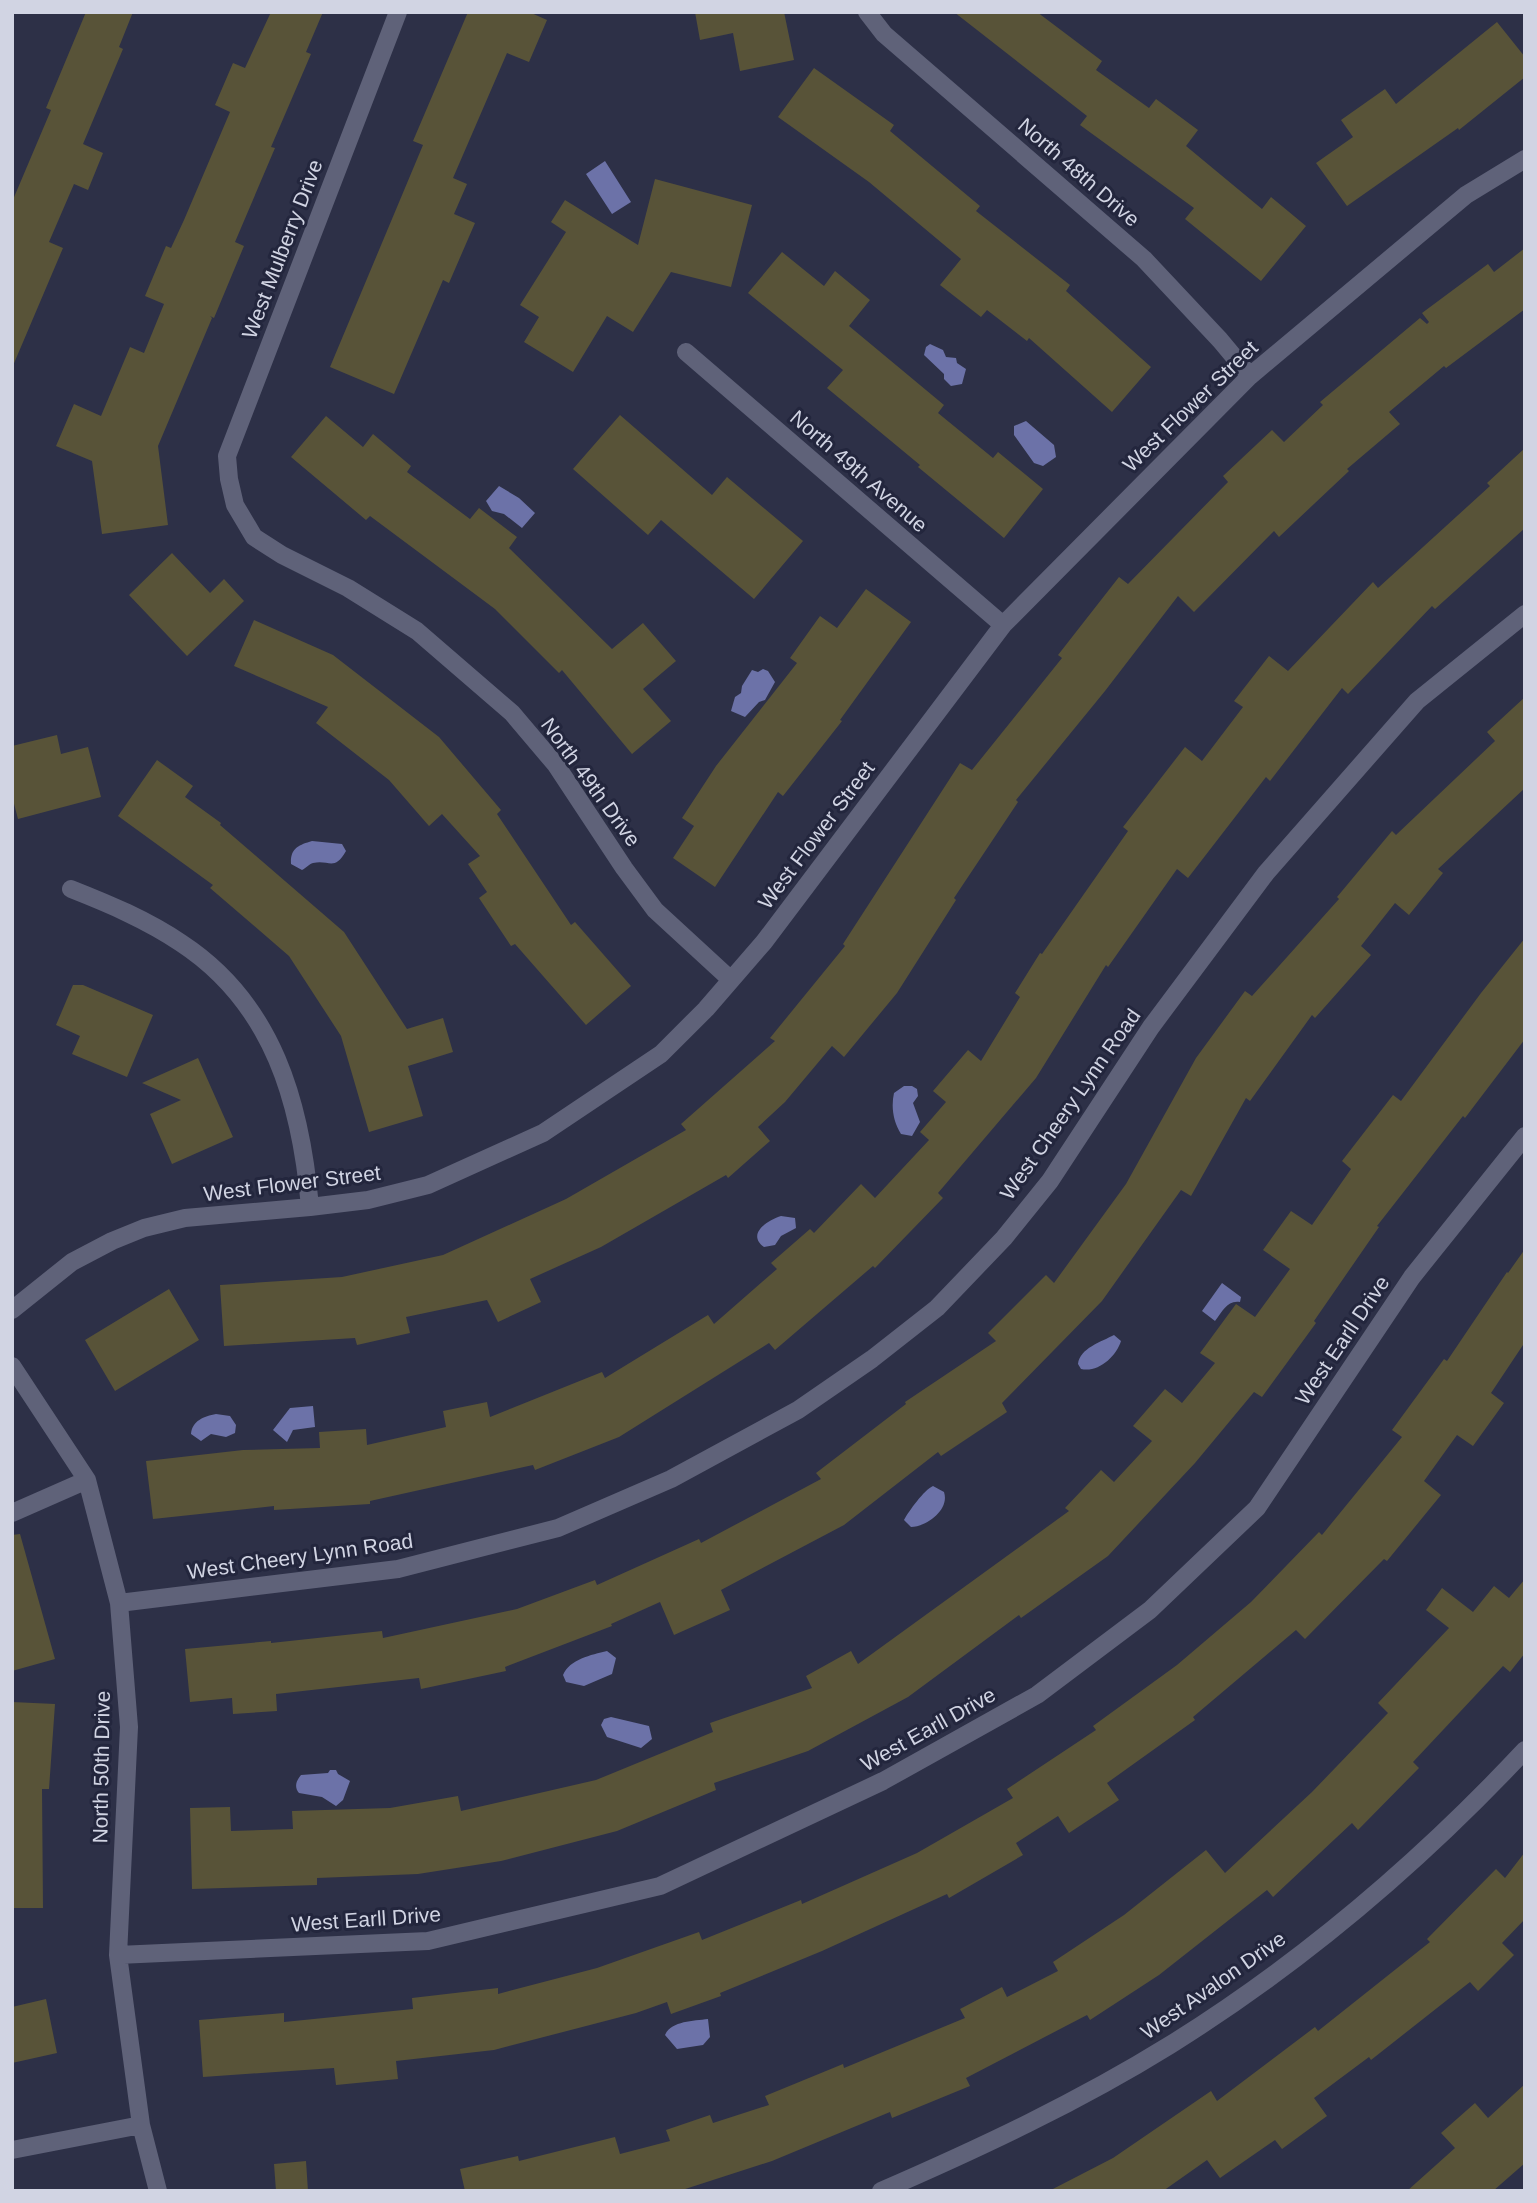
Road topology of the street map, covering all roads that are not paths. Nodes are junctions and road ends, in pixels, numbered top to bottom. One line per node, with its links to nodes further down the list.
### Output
1 (398, 12): 6 (street, West Mulberry Drive)
2 (867, 12): 5 (street, North 48th Drive)
3 (1525, 159): 5 (street, West Flower Street)
4 (686, 352): 8 (street, North 49th Avenue)
5 (1250, 376): 8 (street, West Flower Street)
6 (235, 505): 10 (street, North 49th Drive)
7 (1525, 614): 17 (street, West Cheery Lynn Road)
8 (1003, 625): 10 (street, West Flower Street)
9 (71, 889): 12 (street)
10 (730, 979): 12 (street, West Flower Street)
11 (1525, 1136): 19 (street, West Earll Drive)
12 (310, 1207): 13 (street, West Flower Street)
13 (12, 1310)
14 (12, 1366): 15 (street, North 50th Drive)
15 (87, 1480): 16 (street); 17 (street, North 50th Drive)
16 (12, 1513)
17 (119, 1603): 19 (street, North 50th Drive)
18 (1525, 1750): 23 (street, West Avalon Drive)
19 (118, 1955): 20 (street, North 50th Drive)
20 (141, 2124): 21 (street); 22 (street, North 50th Drive)
21 (12, 2150)
22 (158, 2191)
23 (881, 2191)

